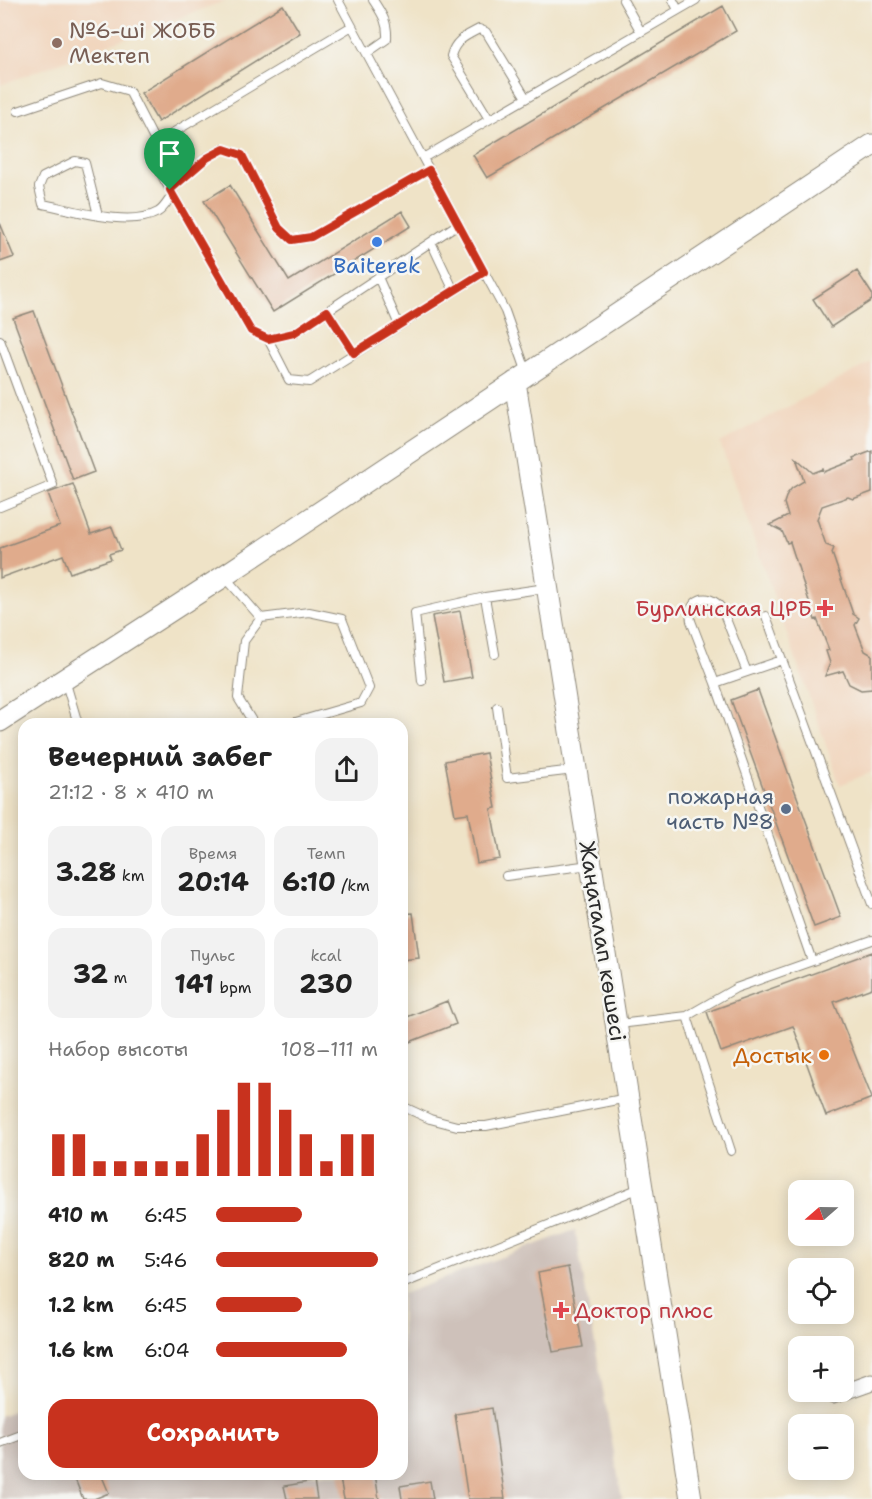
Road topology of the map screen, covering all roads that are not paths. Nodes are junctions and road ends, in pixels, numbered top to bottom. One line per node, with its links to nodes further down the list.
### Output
1 (338, 0): 7 (lane)
2 (623, 0): 8 (lane)
3 (673, 0): 6 (lane)
4 (696, 0): 6 (lane)
5 (376, 1): 9 (lane)
6 (678, 10): 8 (lane)
7 (352, 26): 9 (lane); 13 (lane)
8 (641, 32): 10 (lane)
9 (367, 53): 15 (lane)
10 (525, 98): 12 (lane); 12 (lane)
11 (18, 111): 13 (lane)
12 (489, 119): 15 (lane)
13 (159, 149): 17 (lane)
14 (870, 151): 29 (main road)
15 (423, 158): 16 (lane)
16 (429, 170): 17 (lane); 19 (lane)
17 (171, 192): 18 (lane); 26 (lane)
18 (98, 215): 18 (lane)
19 (458, 224): 20 (lane); 21 (lane)
20 (431, 242): 22 (lane); 23 (lane)
21 (484, 272): 23 (lane); 29 (lane)
22 (378, 277): 24 (lane); 25 (lane)
23 (453, 291): 25 (lane)
24 (327, 311): 26 (lane); 28 (lane)
25 (399, 325): 28 (lane)
26 (268, 339): 28 (lane)
27 (0, 340): 30 (lane)
28 (354, 353)
29 (522, 378): 31 (main road); 32 (main road, Жаңаталап көшесі)
30 (0, 507)
31 (224, 576): 35 (lane); 39 (main road)
32 (548, 588): 33 (lane); 47 (main road, Жаңаталап көшесі)
33 (485, 597): 36 (lane); 40 (lane)
34 (766, 616): 37 (lane)
35 (261, 618): 44 (lane); 45 (lane)
36 (495, 654)
37 (782, 660): 38 (lane); 50 (lane)
38 (747, 672): 41 (lane); 41 (lane)
39 (65, 679): 43 (lane); 46 (main road)
40 (422, 681)
41 (715, 683): 52 (lane)
42 (497, 707): 47 (lane)
43 (76, 718)
44 (250, 718)
45 (310, 718)
46 (0, 721)
47 (576, 770): 48 (main road, Жаңаталап көшесі)
48 (591, 865): 49 (lane); 54 (main road, Жаңаталап көшесі)
49 (506, 876)
50 (872, 904)
51 (872, 940): 52 (lane)
52 (812, 961): 53 (lane)
53 (687, 1016): 54 (lane); 57 (lane)
54 (617, 1025): 55 (main road, Жаңаталап көшесі)
55 (628, 1097): 56 (lane); 58 (main road, Жаңаталап көшесі)
56 (408, 1109)
57 (731, 1151)
58 (642, 1187): 59 (lane); 64 (main road, Жаңаталап көшесі)
59 (408, 1282)
60 (872, 1382): 61 (street)
61 (854, 1388)
62 (18, 1436): 63 (lane)
63 (0, 1443)
64 (691, 1499)

